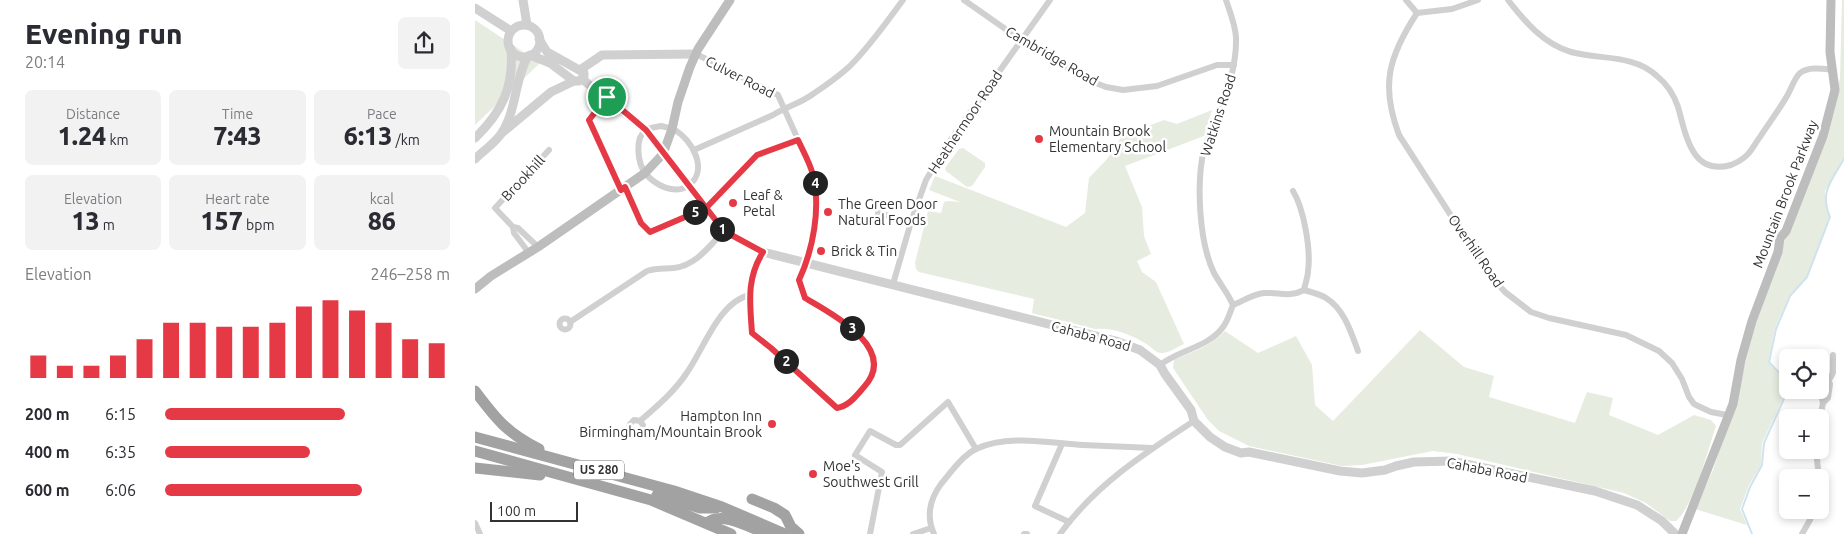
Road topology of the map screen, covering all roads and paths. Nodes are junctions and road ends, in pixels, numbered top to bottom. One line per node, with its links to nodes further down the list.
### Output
1 (523, 0): 13 (street)
2 (730, 0): 18 (main road)
3 (903, 0): 24 (street)
4 (964, 0): 16 (street, Cambridge Road)
5 (1050, 0): 16 (street, Heathermoor Road)
6 (1226, 0): 20 (street, Watkins Road)
7 (1406, 0): 12 (street)
8 (1478, 0): 12 (street)
9 (1509, 0): 21 (street)
10 (1831, 0): 21 (main road, Mountain Brook Parkway)
11 (475, 8): 14 (street)
12 (1417, 13): 58 (street, Overhill Road)
13 (527, 25): 14 (street); 15 (street, Cahaba Road)
14 (511, 31): 17 (street)
15 (539, 39): 19 (street); 22 (street, Cahaba Road)
16 (1021, 40): 20 (street, Cambridge Road); 40 (street, Heathermoor Road)
17 (511, 49): 19 (street, Cahaba Road); 28 (street)
18 (696, 54): 22 (street, Culver Road); 24 (street, Culver Road); 25 (main road)
19 (529, 56): 22 (street, Cahaba Road); 27 (street)
20 (1234, 65): 51 (street, Watkins Road)
21 (1833, 70): 58 (main road, Mountain Brook Parkway)
22 (579, 76): 23 (street, Cahaba Road); 27 (street)
23 (607, 97): 26 (street, Cahaba Road); 36 (street)
24 (785, 107): 29 (street, Culver Road); 31 (street)
25 (672, 129): 26 (street); 31 (street); 32 (main road)
26 (646, 130): 32 (street, Cahaba Road); 34 (street)
27 (501, 134): 33 (street)
28 (475, 138)
29 (798, 140): 38 (street); 46 (street, Culver Road)
30 (549, 150): 41 (street, Brookhill)
31 (694, 150): 35 (street)
32 (663, 154): 34 (main road); 35 (street, Cahaba Road)
33 (475, 159)
34 (645, 173): 35 (street); 36 (main road)
35 (688, 186): 38 (street, Cahaba Road)
36 (623, 188): 38 (street); 43 (main road)
37 (1293, 191): 49 (street)
38 (706, 208): 42 (street, Cahaba Road)
39 (878, 213): 40 (street)
40 (911, 222): 47 (street, Heathermoor Road)
41 (513, 227): 43 (street, Brookhill); 45 (street, Brookhill)
42 (724, 231): 44 (street, Cahaba Road); 52 (street)
43 (538, 247): 45 (main road)
44 (763, 252): 46 (street, Cahaba Road); 50 (street)
45 (529, 253): 48 (main road)
46 (807, 263): 47 (street, Cahaba Road); 50 (street, Culver Road)
47 (893, 284): 55 (street, Cahaba Road)
48 (475, 289)
49 (1304, 290): 51 (street); 53 (street)
50 (750, 295): 59 (street)
51 (1233, 305): 55 (street)
52 (570, 322)
53 (1358, 351)
54 (1833, 355): 57 (street)
55 (1164, 362): 60 (street, Cahaba Road)
56 (475, 391): 66 (highway)
57 (1822, 409)
58 (1727, 415): 87 (main road, Mountain Brook Parkway)
59 (640, 421)
60 (1194, 421): 63 (street); 72 (street, Cahaba Road)
61 (475, 437): 66 (highway, US 280)
62 (1062, 444): 63 (street); 64 (street); 73 (street)
63 (1152, 448): 73 (street)
64 (976, 449): 76 (street); 82 (street)
65 (475, 451): 68 (highway, US 280)
66 (561, 460): 70 (highway, US 280)
67 (475, 468): 68 (highway)
68 (584, 481): 70 (highway); 75 (highway, US 280)
69 (752, 499): 81 (highway)
70 (722, 507): 80 (highway, US 280)
71 (1810, 519): 88 (street)
72 (1662, 521): 85 (street); 86 (street, Cahaba Road)
73 (1069, 522): 84 (street)
74 (475, 523): 77 (street)
75 (707, 523): 78 (highway, US 280); 79 (highway)
76 (932, 531): 83 (street)
77 (480, 534)
78 (731, 534)
79 (767, 534)
80 (785, 534)
81 (799, 534)
82 (870, 534)
83 (913, 534)
84 (1060, 534)
85 (1667, 534)
86 (1675, 534)
87 (1682, 534)
88 (1802, 534)

